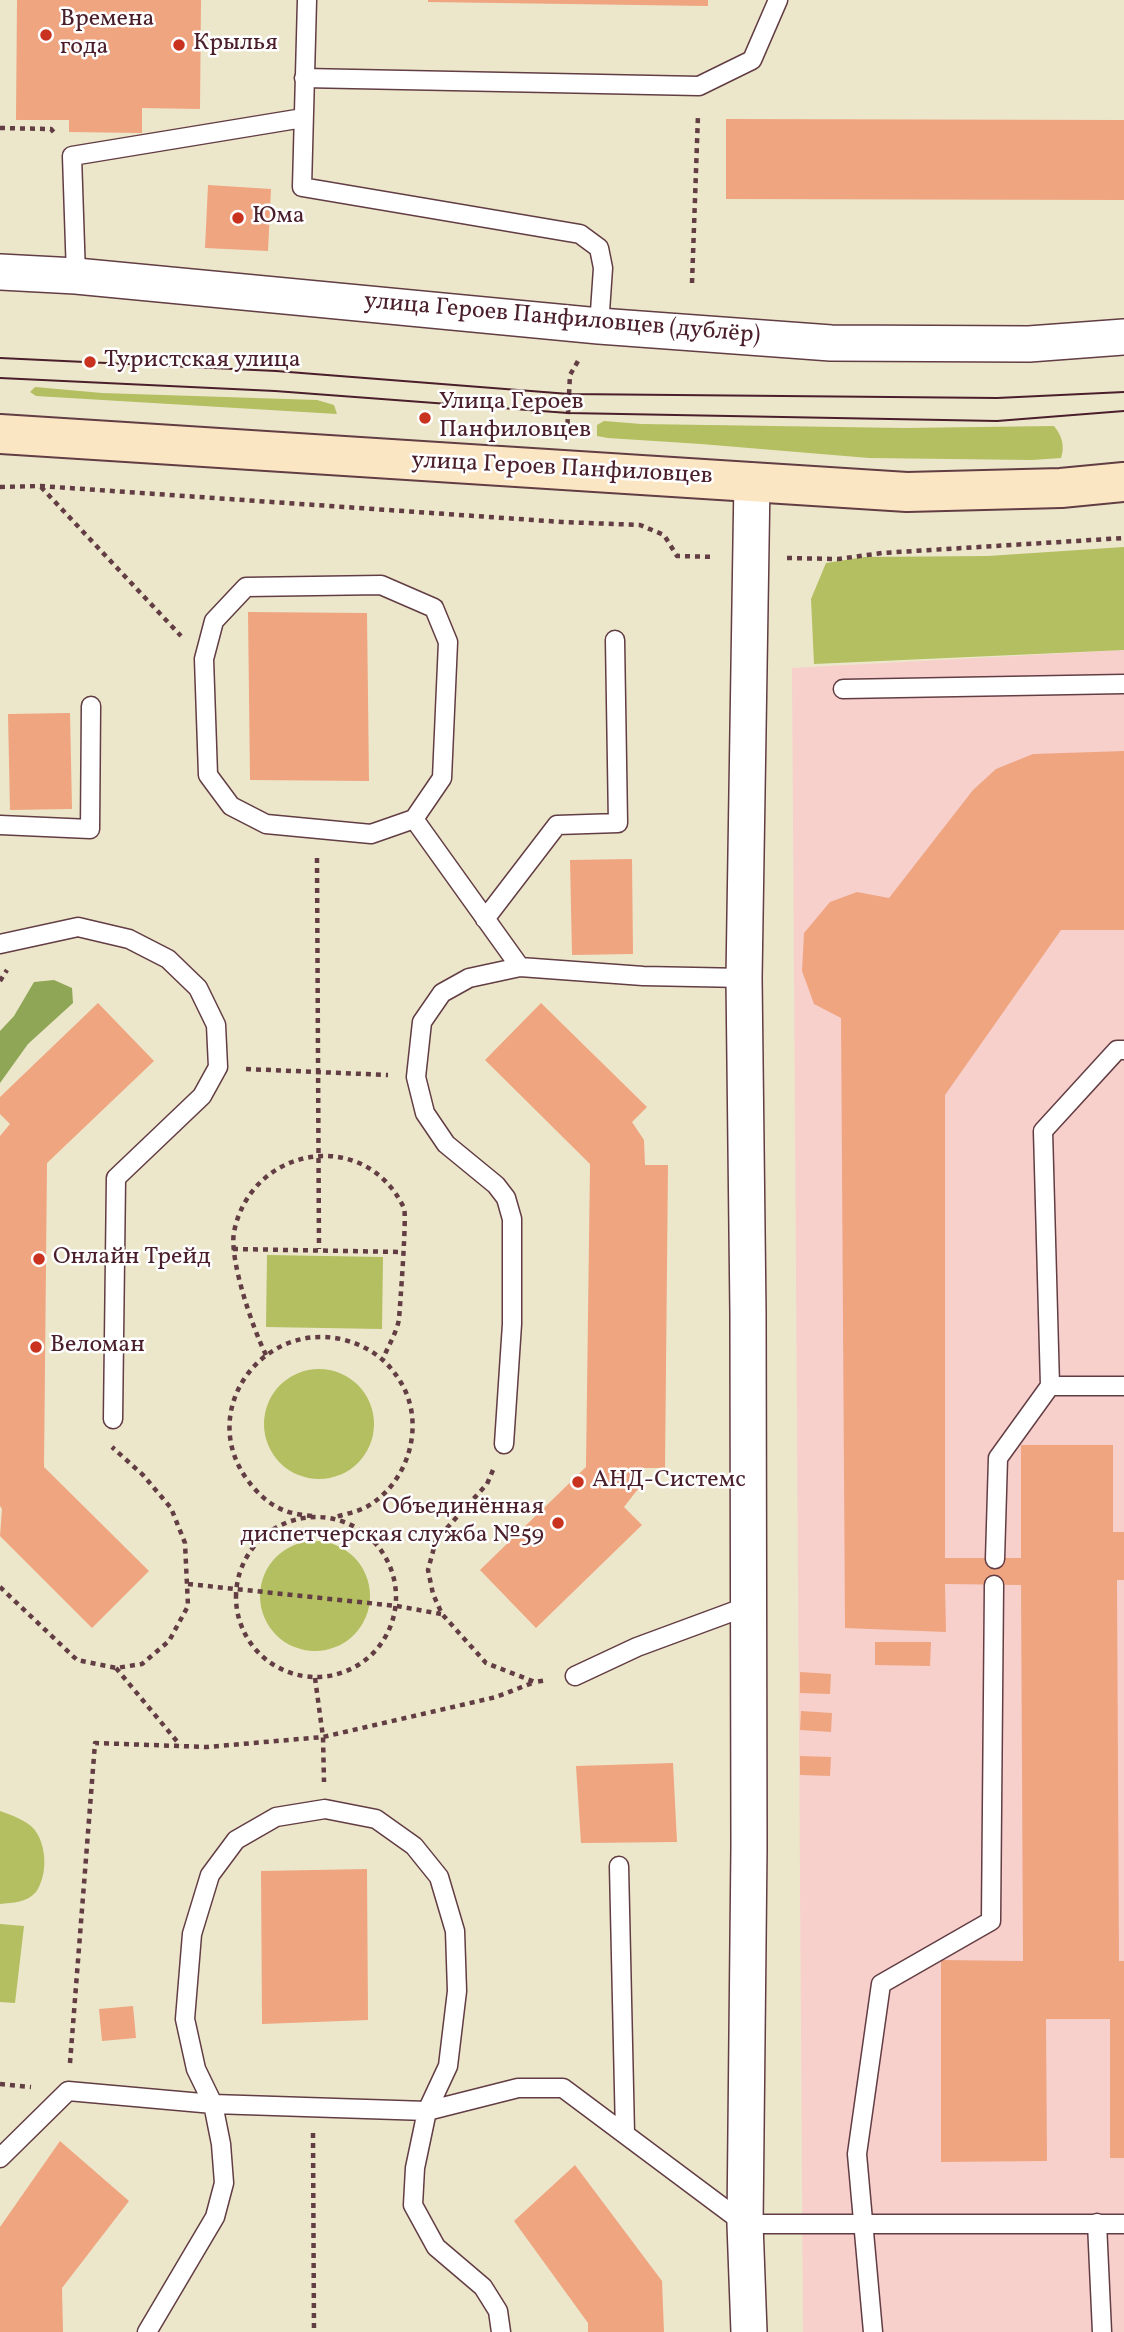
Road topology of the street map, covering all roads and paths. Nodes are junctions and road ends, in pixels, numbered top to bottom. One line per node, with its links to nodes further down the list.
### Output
1 (307, 0): 3 (lane)
2 (778, 0): 4 (lane)
3 (304, 78): 4 (lane); 5 (lane)
4 (699, 86): 10 (path)
5 (303, 118): 7 (lane); 11 (lane)
6 (0, 128): 7 (path)
7 (72, 156): 9 (lane)
8 (0, 272): 9 (street, улица Героев Панфиловцев (дублёр))
9 (76, 275): 11 (street, улица Героев Панфиловцев (дублёр))
10 (692, 283)
11 (600, 326): 12 (street, улица Героев Панфиловцев (дублёр)); 14 (path)
12 (1124, 337)
13 (0, 434): 14 (main road, улица Героев Панфиловцев)
14 (563, 469): 15 (main road, улица Героев Панфиловцев); 19 (path)
15 (752, 481): 16 (main road, улица Героев Панфиловцев); 21 (street)
16 (1124, 482)
17 (40, 486): 18 (path); 19 (path); 23 (path)
18 (0, 487)
19 (562, 522): 21 (path)
20 (1124, 538): 21 (path)
21 (750, 558): 33 (street)
22 (615, 640): 30 (lane)
23 (204, 659): 27 (lane); 29 (lane)
24 (1124, 684): 25 (lane)
25 (843, 689)
26 (91, 706): 28 (lane)
27 (414, 819): 29 (lane); 30 (lane)
28 (0, 825)
29 (317, 829): 36 (path)
30 (485, 919): 32 (lane)
31 (0, 944): 35 (lane)
32 (520, 967): 33 (lane); 37 (lane)
33 (744, 978): 56 (street)
34 (1124, 1050): 44 (lane)
35 (218, 1067): 36 (path); 46 (lane)
36 (319, 1072): 37 (path); 38 (path)
37 (416, 1077): 47 (lane)
38 (318, 1155): 39 (path); 40 (path); 41 (path)
39 (233, 1249): 40 (path); 42 (path)
40 (318, 1249): 41 (path)
41 (403, 1252): 43 (path)
42 (266, 1355): 43 (path); 48 (path)
43 (383, 1359): 49 (path)
44 (1050, 1386): 45 (lane); 50 (lane)
45 (1124, 1386)
46 (113, 1419): 51 (path)
47 (504, 1444): 57 (path)
48 (312, 1516): 49 (path); 54 (path)
49 (333, 1518): 55 (path)
50 (995, 1559)
51 (188, 1584): 54 (path); 58 (path)
52 (994, 1585): 76 (lane)
53 (0, 1587): 58 (path)
54 (235, 1587): 55 (path); 60 (path)
55 (397, 1606): 57 (path); 60 (path)
56 (748, 1606): 59 (lane); 74 (street)
57 (442, 1614): 61 (path)
58 (116, 1668): 63 (path)
59 (575, 1676): 61 (path)
60 (315, 1678): 62 (path)
61 (535, 1682): 62 (path)
62 (323, 1737): 63 (path); 64 (path)
63 (180, 1746): 67 (path)
64 (325, 1809): 68 (lane); 70 (lane)
65 (619, 1866): 71 (lane)
66 (0, 2084): 67 (path)
67 (68, 2091): 68 (lane); 72 (lane)
68 (213, 2104): 69 (lane); 77 (lane)
69 (313, 2107): 70 (lane); 78 (path)
70 (427, 2111): 71 (lane); 79 (lane)
71 (625, 2134): 74 (lane)
72 (0, 2158)
73 (1097, 2223): 75 (lane); 76 (lane); 82 (lane)
74 (745, 2224): 76 (lane); 80 (street)
75 (1124, 2224)
76 (865, 2226): 81 (lane)
77 (147, 2332)
78 (314, 2332)
79 (501, 2332)
80 (749, 2332)
81 (873, 2332)
82 (1102, 2332)

